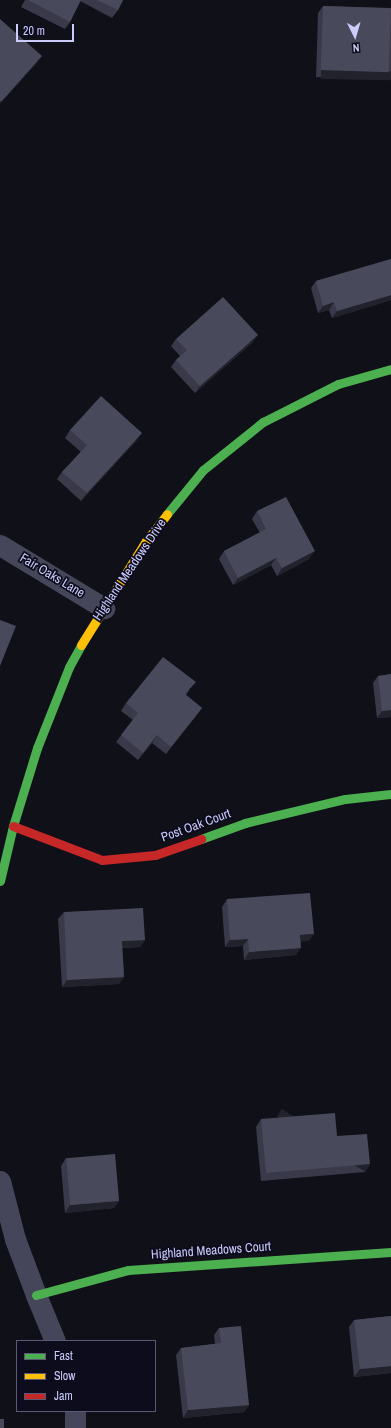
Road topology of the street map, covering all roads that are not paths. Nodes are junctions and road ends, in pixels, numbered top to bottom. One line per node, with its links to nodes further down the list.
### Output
1 (391, 369): 3 (street, Highland Meadows Drive)
2 (0, 545): 3 (street, Fair Oaks Lane)
3 (104, 608): 5 (street, Highland Meadows Drive)
4 (391, 794): 5 (street, Post Oak Court)
5 (13, 826): 6 (street, Highland Meadows Drive)
6 (0, 881)
7 (0, 1181): 9 (street)
8 (391, 1252): 9 (street, Highland Meadows Court)
9 (36, 1295): 10 (street)
10 (55, 1340)
11 (75, 1412): 12 (street)
12 (75, 1428)

